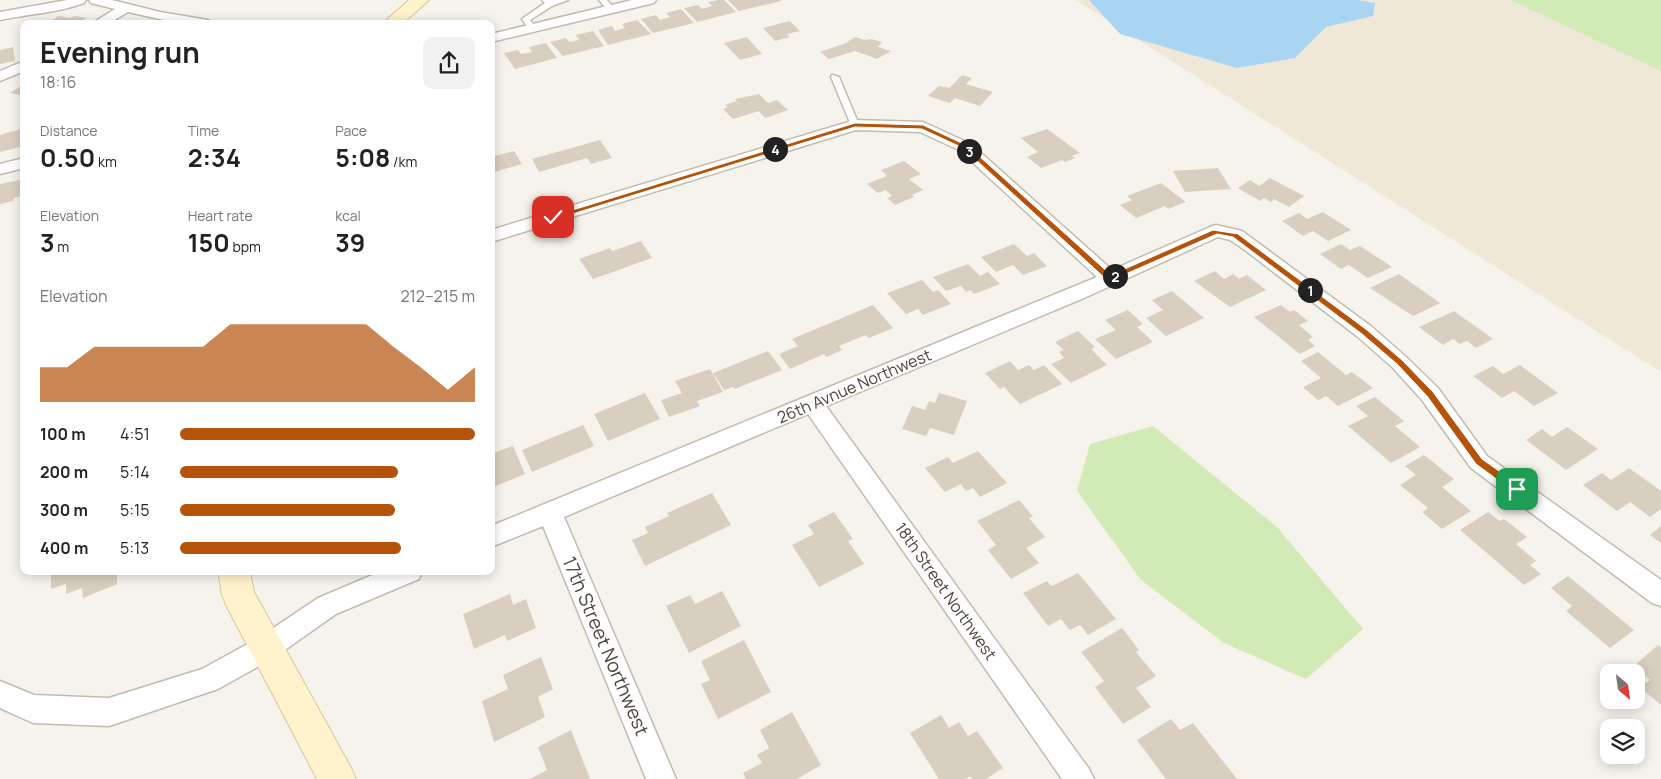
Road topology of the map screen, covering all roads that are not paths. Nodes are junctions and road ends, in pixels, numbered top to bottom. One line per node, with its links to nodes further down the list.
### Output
1 (79, 0): 9 (street)
2 (96, 0): 8 (street)
3 (420, 0): 12 (street)
4 (564, 0): 6 (lane)
5 (649, 0): 7 (street)
6 (548, 2): 13 (lane)
7 (607, 5): 13 (street)
8 (126, 8): 10 (street); 11 (street)
9 (0, 16)
10 (105, 20)
11 (188, 20)
12 (396, 20)
13 (532, 28): 14 (street)
14 (495, 37)
15 (20, 67): 16 (street)
16 (0, 77)
17 (835, 77): 18 (lane)
18 (855, 125): 21 (street); 22 (street)
19 (20, 165): 20 (street)
20 (0, 169)
21 (495, 235)
22 (1110, 278): 23 (street, 26th Avnue Northwest); 28 (street, 26th Avnue Northwest)
23 (812, 403): 24 (street, 26th Avnue Northwest); 33 (street, 18th Street Northwest)
24 (550, 513): 25 (street, 26th Avnue Northwest); 32 (street, 17th Street Northwest)
25 (495, 535)
26 (235, 575): 29 (street)
27 (401, 575): 29 (street)
28 (1661, 596)
29 (266, 648): 30 (street); 31 (street)
30 (0, 694)
31 (337, 779)
32 (661, 779)
33 (1079, 779)

